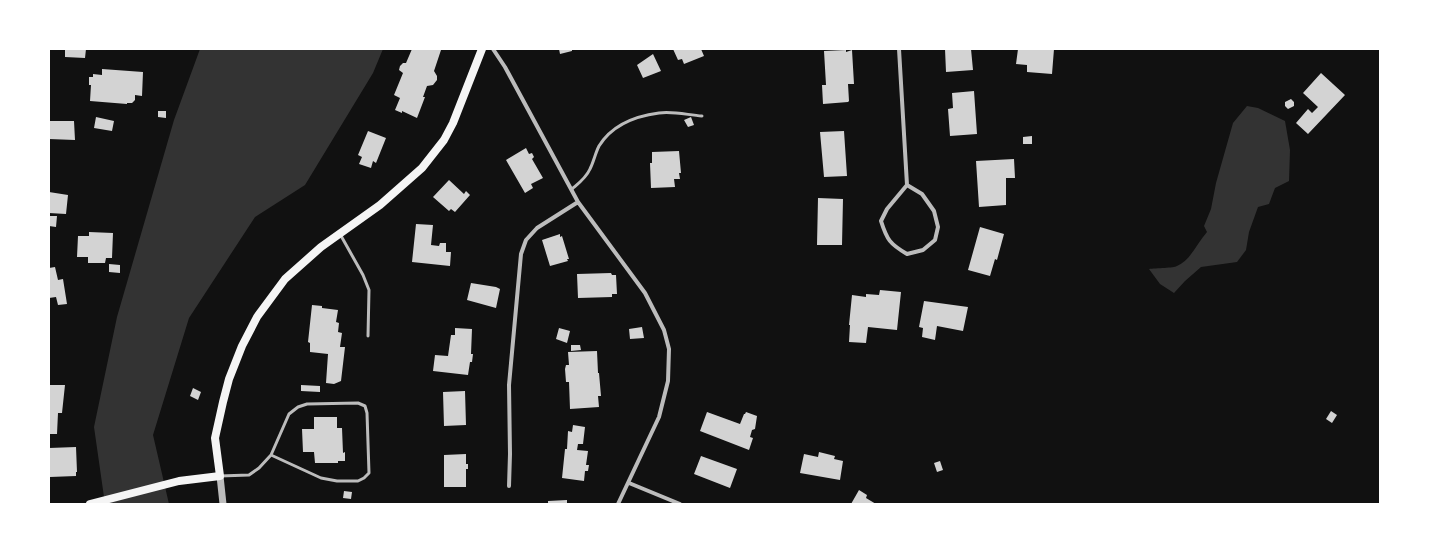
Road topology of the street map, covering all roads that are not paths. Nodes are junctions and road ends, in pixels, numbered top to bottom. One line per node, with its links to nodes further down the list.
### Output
1 (482, 49): 8 (main road)
2 (492, 49): 6 (street)
3 (899, 49): 5 (street)
4 (702, 116): 6 (lane)
5 (907, 185): 5 (street)
6 (572, 189): 7 (street)
7 (578, 202): 12 (street); 13 (street)
8 (340, 234): 9 (lane); 11 (main road)
9 (368, 336)
10 (271, 455): 10 (lane); 11 (lane)
11 (220, 476): 14 (main road); 15 (street)
12 (629, 483): 16 (street); 17 (street)
13 (510, 486)
14 (90, 504)
15 (223, 504)
16 (618, 504)
17 (680, 504)

